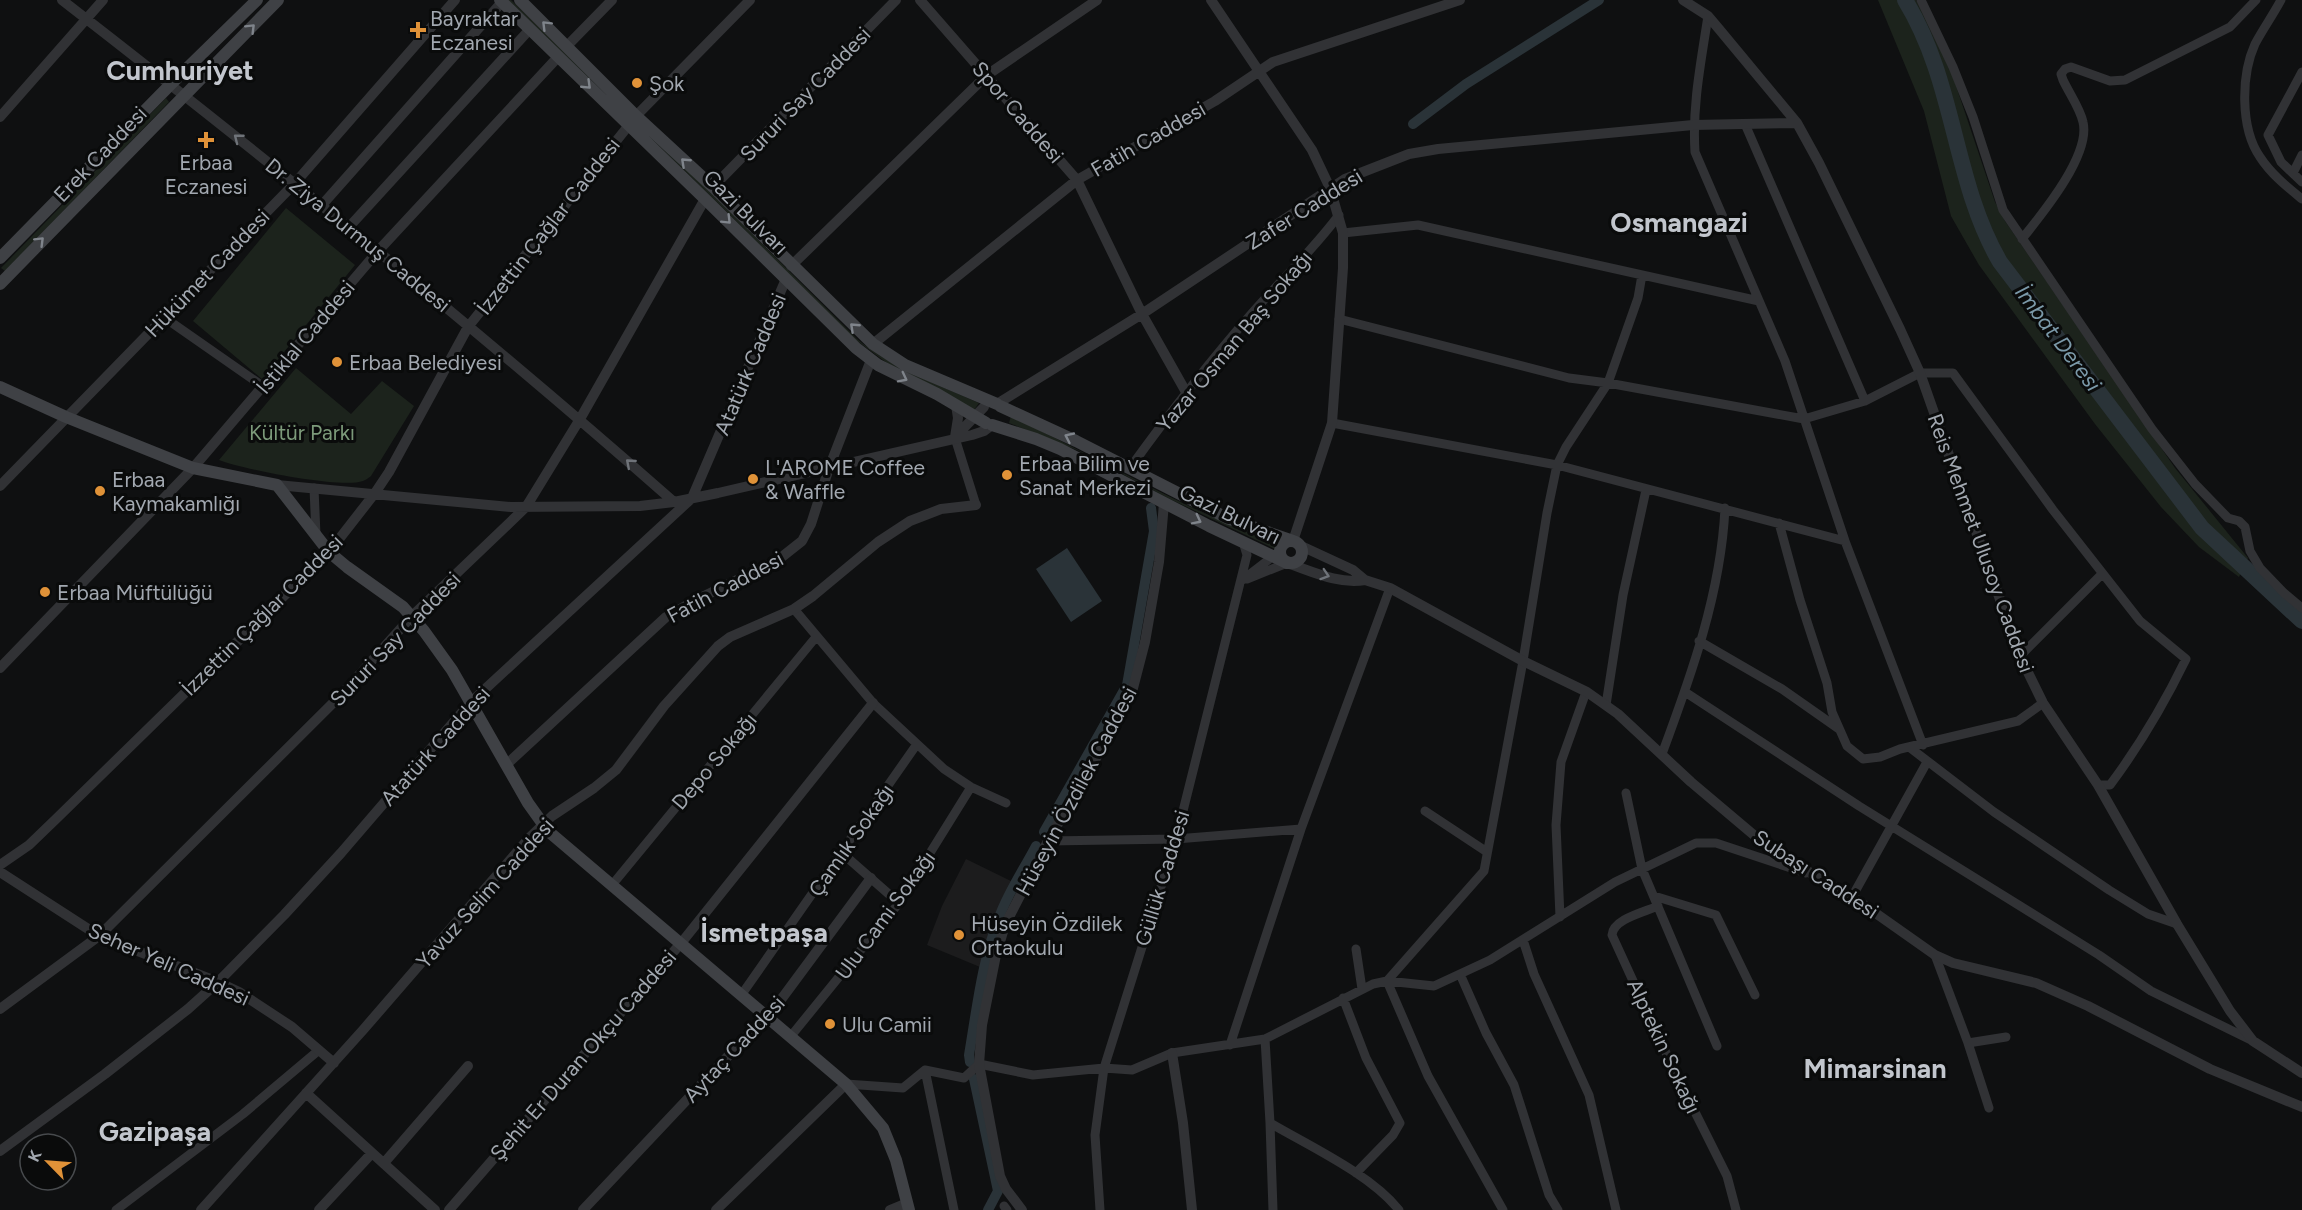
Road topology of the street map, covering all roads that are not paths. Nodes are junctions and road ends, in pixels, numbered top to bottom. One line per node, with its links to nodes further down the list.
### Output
1 (62, 0): 20 (street, Dr. Ziya Durmuş Caddesi)
2 (103, 0): 20 (street)
3 (257, 0): 27 (main road, Erek Caddesi)
4 (278, 0): 28 (main road, Erek Caddesi, one-way to 4)
5 (455, 0): 38 (street, Hükümet Caddesi)
6 (520, 0): 22 (main road, Gazi Bulvarı, one-way to 6)
7 (612, 0): 22 (street)
8 (750, 0): 30 (street, İzzettin Çağlar Caddesi)
9 (896, 0): 39 (street, Sururi Say Caddesi)
10 (920, 0): 26 (street, Spor Caddesi)
11 (1097, 0): 26 (street, Atatürk Caddesi)
12 (1211, 0): 24 (street)
13 (1460, 0): 24 (street, Fatih Caddesi)
14 (1683, 0): 19 (street, Reis Mehmet Ulusoy Caddesi)
15 (1921, 0): 47 (street)
16 (2256, 0): 47 (street)
17 (2281, 0): 42 (street)
18 (501, 1): 21 (main road, Gazi Bulvarı); 43 (street)
19 (1708, 16): 31 (street, Reis Mehmet Ulusoy Caddesi); 33 (street)
20 (86, 19): 27 (street, Dr. Ziya Durmuş Caddesi); 29 (street)
21 (530, 29): 23 (main road, Gazi Bulvarı); 45 (street)
22 (567, 46): 30 (main road, Gazi Bulvarı)
23 (558, 57): 30 (main road, Gazi Bulvarı, one-way to 30); 48 (street, İstiklal Caddesi)
24 (1260, 70): 36 (street, Fatih Caddesi); 40 (street)
25 (2302, 72): 35 (street)
26 (987, 75): 36 (street, Spor Caddesi); 50 (street, Atatürk Caddesi)
27 (170, 85): 28 (street, Dr. Ziya Durmuş Caddesi); 49 (main road, Erek Caddesi)
28 (184, 95): 38 (street, Dr. Ziya Durmuş Caddesi, one-way to 28); 53 (main road, Erek Caddesi, one-way to 28)
29 (0, 117)
30 (632, 120): 39 (main road, Gazi Bulvarı, one-way to 30); 41 (main road, Gazi Bulvarı); 58 (street, İzzettin Çağlar Caddesi)
31 (1797, 123): 32 (street, Zafer Caddesi); 61 (street, Reis Mehmet Ulusoy Caddesi)
32 (1745, 124): 33 (street, Zafer Caddesi); 66 (street)
33 (1693, 125): 40 (street, Zafer Caddesi); 54 (street)
34 (2302, 155): 35 (street)
35 (2293, 173): 37 (street)
36 (1077, 180): 55 (street, Spor Caddesi); 59 (street, Fatih Caddesi)
37 (2302, 182)
38 (295, 183): 43 (street, Dr. Ziya Durmuş Caddesi); 56 (street, Hükümet Caddesi)
39 (713, 187): 50 (main road, Gazi Bulvarı)
40 (1330, 188): 44 (street); 55 (street, Zafer Caddesi)
41 (705, 199): 52 (main road, Gazi Bulvarı, one-way to 52); 71 (street, Sururi Say Caddesi)
42 (2302, 199)
43 (322, 204): 45 (street, Dr. Ziya Durmuş Caddesi)
44 (1338, 215): 46 (street); 65 (street, Yazar Osman Baş Sokağı)
45 (349, 226): 48 (street, Dr. Ziya Durmuş Caddesi)
46 (1343, 233): 51 (street); 57 (street)
47 (2022, 239): 102 (street)
48 (378, 251): 58 (street, Dr. Ziya Durmuş Caddesi); 64 (street, İstiklal Caddesi)
49 (0, 258)
50 (791, 266): 59 (main road, Gazi Bulvarı, one-way to 50)
51 (1642, 275): 54 (street); 62 (street)
52 (786, 279): 60 (main road, Gazi Bulvarı); 84 (street, Atatürk Caddesi)
53 (0, 284)
54 (1759, 301): 72 (street)
55 (1142, 314): 65 (street, Spor Caddesi); 68 (street, Zafer Caddesi)
56 (165, 318): 64 (street); 69 (street, Hükümet Caddesi)
57 (1340, 319): 62 (street); 73 (street)
58 (468, 327): 71 (street, Dr. Ziya Durmuş Caddesi); 83 (street, İzzettin Çağlar Caddesi)
59 (873, 344): 68 (main road, Gazi Bulvarı)
60 (871, 360): 67 (main road, Gazi Bulvarı, one-way to 67); 77 (street, Fatih Caddesi)
61 (1920, 373): 66 (street); 98 (street); 107 (street, Reis Mehmet Ulusoy Caddesi)
62 (1608, 383): 72 (street); 75 (street)
63 (0, 387): 69 (main road)
64 (264, 387): 76 (street, İstiklal Caddesi)
65 (1186, 392): 78 (street, Yazar Osman Baş Sokağı)
66 (1865, 401): 72 (street)
67 (956, 405): 70 (main road, Gazi Bulvarı); 74 (street)
68 (999, 405): 70 (main road); 70 (main road); 78 (main road, Gazi Bulvarı, one-way to 68)
69 (66, 417): 76 (main road); 80 (street, Hükümet Caddesi)
70 (984, 418): 74 (street); 74 (street); 86 (main road, Gazi Bulvarı)
71 (580, 419): 85 (street, Dr. Ziya Durmuş Caddesi, one-way to 71); 88 (street, Sururi Say Caddesi)
72 (1804, 419): 92 (street)
73 (1332, 423): 75 (street); 94 (street)
74 (955, 438): 77 (street); 87 (street)
75 (1557, 465): 82 (street); 108 (street)
76 (193, 468): 79 (main road); 109 (street, İstiklal Caddesi)
77 (829, 468): 84 (street); 122 (street, Fatih Caddesi)
78 (1130, 468): 94 (main road, Gazi Bulvarı)
79 (277, 485): 81 (street); 91 (main road)
80 (0, 486)
81 (314, 488): 83 (street); 91 (street)
82 (1646, 490): 89 (street); 115 (street)
83 (375, 494): 88 (street); 95 (street, İzzettin Çağlar Caddesi)
84 (692, 498): 85 (street); 112 (street, Atatürk Caddesi)
85 (674, 502): 88 (street)
86 (1164, 503): 93 (main road, Gazi Bulvarı, one-way to 93); 132 (street, Hüseyin Özdilek Caddesi)
87 (976, 505): 103 (street, Yavuz Selim Caddesi)
88 (526, 507): 104 (street, Sururi Say Caddesi)
89 (1725, 508): 90 (street); 106 (street)
90 (1779, 523): 92 (street); 116 (street)
91 (316, 535): 95 (main road)
92 (1845, 541): 118 (street)
93 (1243, 542): 96 (main road, Gazi Bulvarı); 100 (street, Güllük Caddesi)
94 (1296, 543): 96 (main road, Gazi Bulvarı); 97 (main road, Gazi Bulvarı); 99 (street, Subaşı Caddesi)
95 (329, 552): 104 (main road); 135 (street, İzzettin Çağlar Caddesi)
96 (1276, 553): 97 (main road, Gazi Bulvarı); 100 (street)
97 (1287, 563): 99 (street, Subaşı Caddesi, one-way to 99); 100 (street)
98 (2102, 574): 107 (street); 123 (street)
99 (1365, 580): 101 (street, Subaşı Caddesi)
100 (1240, 582): 131 (street, Güllük Caddesi)
101 (1390, 588): 108 (street, Subaşı Caddesi); 130 (street)
102 (2302, 608)
103 (794, 609): 105 (street); 128 (street, Yavuz Selim Caddesi)
104 (412, 616): 112 (main road); 147 (street, Sururi Say Caddesi)
105 (816, 637): 113 (street); 140 (street, Depo Sokağı)
106 (1699, 641): 111 (street); 116 (street)
107 (2020, 656): 114 (street, Reis Mehmet Ulusoy Caddesi)
108 (1523, 661): 110 (street, Subaşı Caddesi); 133 (street)
109 (0, 668)
110 (1586, 692): 115 (street, Subaşı Caddesi); 145 (street)
111 (1685, 692): 120 (street); 129 (street)
112 (470, 703): 122 (main road); 154 (street, Atatürk Caddesi)
113 (873, 703): 117 (street); 149 (street, Şehit Er Duran Okçu Caddesi)
114 (2043, 703): 118 (street); 123 (street, Reis Mehmet Ulusoy Caddesi)
115 (1606, 705): 120 (street, Subaşı Caddesi)
116 (1839, 729): 119 (street)
117 (917, 744): 124 (street); 134 (street, Çamlık Sokağı)
118 (1923, 745): 119 (street)
119 (1909, 747): 121 (street)
120 (1662, 754): 138 (street, Subaşı Caddesi)
121 (1928, 762): 129 (street); 146 (street)
122 (506, 765): 128 (main road)
123 (2098, 785): 146 (street, Reis Mehmet Ulusoy Caddesi)
124 (970, 788): 126 (street); 143 (street, Ulu Cami Sokağı)
125 (1626, 793): 136 (street)
126 (1006, 803)
127 (1425, 811): 133 (street)
128 (542, 824): 140 (main road); 170 (street, Yavuz Selim Caddesi)
129 (1892, 825): 142 (street); 164 (street)
130 (1301, 829): 131 (street); 166 (street)
131 (1176, 839): 132 (street); 173 (street, Güllük Caddesi)
132 (1048, 841): 171 (street, Hüseyin Özdilek Caddesi)
133 (1487, 852): 153 (street)
134 (842, 853): 139 (street); 156 (street, Çamlık Sokağı)
135 (0, 865)
136 (1642, 869): 138 (street); 141 (street); 145 (street)
137 (0, 872): 147 (street, Seher Yeli Caddesi)
138 (1812, 874): 142 (street, Subaşı Caddesi)
139 (871, 878): 143 (street); 160 (street, Aytaç Caddesi)
140 (612, 885): 149 (main road)
141 (1654, 896): 144 (street); 157 (street)
142 (1852, 897): 151 (street, Subaşı Caddesi)
143 (899, 903): 161 (street, Ulu Cami Sokağı)
144 (1658, 906): 167 (street); 203 (street, Alptekin Sokağı)
145 (1560, 917): 148 (street)
146 (2177, 924): 164 (street, Reis Mehmet Ulusoy Caddesi)
147 (99, 936): 154 (street, Seher Yeli Caddesi); 159 (street, Sururi Say Caddesi)
148 (1523, 940): 152 (street); 202 (street)
149 (682, 942): 156 (main road); 190 (street, Şehit Er Duran Okçu Caddesi)
150 (1356, 949): 155 (street)
151 (1935, 955): 165 (street); 178 (street, Subaşı Caddesi)
152 (1460, 974): 153 (street); 201 (street)
153 (1387, 981): 155 (street); 200 (street)
154 (218, 982): 168 (street, Seher Yeli Caddesi); 181 (street, Atatürk Caddesi)
155 (1362, 988): 158 (street)
156 (742, 994): 160 (main road)
157 (1755, 995)
158 (1344, 998): 163 (street); 184 (street)
159 (0, 1009)
160 (767, 1016): 161 (main road); 191 (street, Aytaç Caddesi)
161 (791, 1036): 176 (main road)
162 (2006, 1037): 165 (street)
163 (1265, 1039): 166 (street); 180 (street)
164 (2253, 1041): 175 (street, Reis Mehmet Ulusoy Caddesi)
165 (1968, 1042): 179 (street)
166 (1230, 1046): 169 (street)
167 (1717, 1046)
168 (319, 1050): 170 (street, Seher Yeli Caddesi); 186 (street)
169 (1172, 1053): 173 (street); 197 (street)
170 (334, 1063): 177 (street, Yavuz Selim Caddesi)
171 (979, 1064): 173 (street); 174 (street); 195 (street, Hüseyin Özdilek Caddesi)
172 (468, 1066): 183 (street)
173 (1104, 1068): 196 (street, Güllük Caddesi)
174 (925, 1071): 176 (street); 194 (street)
175 (2302, 1073)
176 (846, 1084): 185 (main road); 192 (street)
177 (306, 1094): 182 (street); 187 (street, Yavuz Selim Caddesi)
178 (2302, 1107)
179 (1989, 1108)
180 (1270, 1123): 184 (street); 198 (street)
181 (0, 1151)
182 (372, 1153): 183 (street); 188 (street)
183 (384, 1163): 189 (street)
184 (1356, 1173): 199 (street)
185 (908, 1206): 193 (street)
186 (116, 1210)
187 (201, 1210)
188 (319, 1210)
189 (435, 1210)
190 (449, 1210)
191 (583, 1210)
192 (716, 1210)
193 (890, 1210)
194 (954, 1210)
195 (1022, 1210)
196 (1100, 1210)
197 (1192, 1210)
198 (1273, 1210)
199 (1399, 1210)
200 (1503, 1210)
201 (1558, 1210)
202 (1616, 1210)
203 (1736, 1210)

